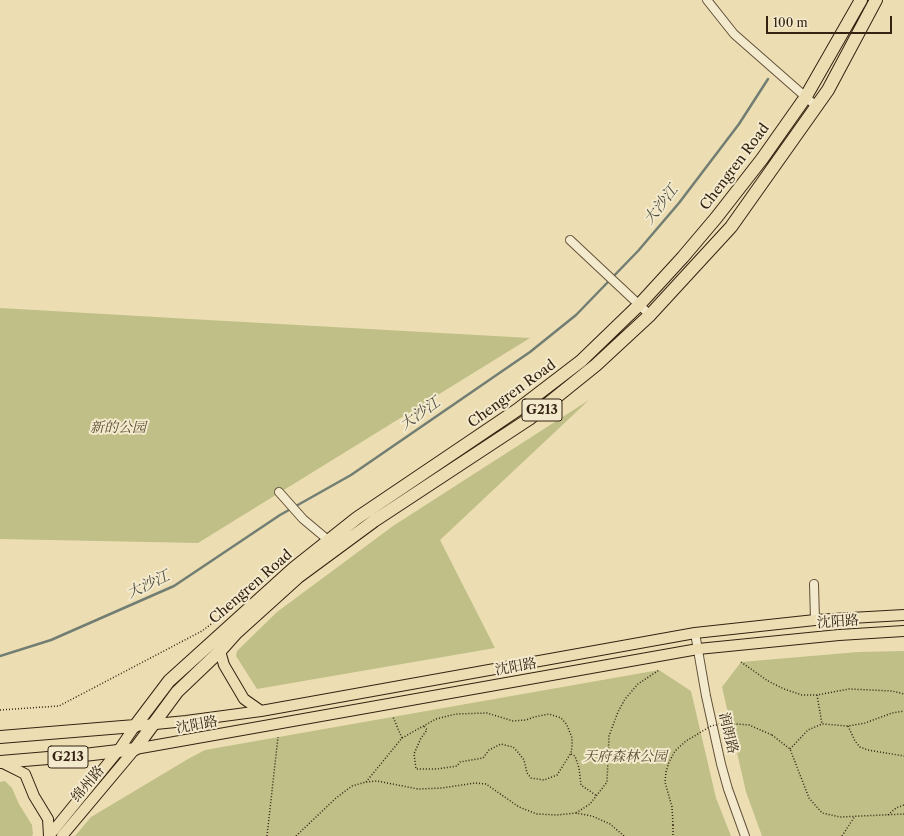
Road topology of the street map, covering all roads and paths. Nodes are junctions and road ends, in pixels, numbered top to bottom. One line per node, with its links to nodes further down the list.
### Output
1 (707, 0): 4 (street)
2 (861, 0): 4 (highway, Chengren Road / G213)
3 (876, 0): 5 (highway, Chengren Road / G213)
4 (805, 98): 5 (street); 7 (highway, Chengren Road / G213)
5 (816, 106): 8 (highway, Chengren Road / G213)
6 (570, 240): 7 (street)
7 (639, 305): 8 (street); 10 (highway, Chengren Road / G213)
8 (650, 315): 20 (highway, Chengren Road / G213)
9 (279, 492): 10 (street)
10 (328, 540): 31 (highway, Chengren Road / G213)
11 (285, 562): 13 (path)
12 (814, 584): 16 (street)
13 (251, 592)
14 (247, 597): 25 (path)
15 (904, 615): 16 (main road, 沈阳路)
16 (815, 620): 18 (main road, 沈阳路)
17 (904, 631): 19 (main road, 沈阳路)
18 (695, 633): 19 (street, 润朗路); 26 (main road, 沈阳路)
19 (698, 649): 37 (main road, 沈阳路); 56 (street, 润朗路)
20 (220, 651): 26 (main road); 29 (highway, Chengren Road / G213)
21 (741, 662): 24 (path)
22 (659, 670): 44 (path)
23 (904, 694): 24 (path)
24 (817, 695): 30 (path)
25 (0, 710)
26 (261, 711): 29 (main road, 沈阳路)
27 (904, 711): 33 (path)
28 (393, 717): 36 (path)
29 (154, 723): 31 (main road, 沈阳路); 37 (highway, Chengren Road / G213)
30 (822, 724): 33 (path); 38 (path)
31 (135, 726): 34 (highway, G213); 39 (main road, Chengren Road)
32 (424, 726): 36 (path); 40 (path); 40 (path)
33 (848, 726): 41 (path)
34 (0, 737)
35 (278, 738): 52 (path)
36 (402, 738): 43 (path)
37 (135, 749): 39 (highway, G213); 51 (main road, 绵州路)
38 (790, 750): 49 (path); 55 (path, bridge)
39 (118, 751): 42 (highway, G213); 50 (main road, 绵州路)
40 (571, 753): 44 (path)
41 (904, 756)
42 (1, 762): 50 (main road)
43 (366, 782): 46 (path); 53 (path)
44 (597, 796): 46 (path)
45 (904, 805): 48 (path)
46 (576, 813): 54 (path)
47 (904, 814): 48 (path)
48 (888, 815): 49 (path)
49 (855, 816): 57 (path)
50 (49, 836)
51 (62, 836)
52 (267, 836)
53 (296, 836)
54 (624, 836)
55 (673, 836)
56 (745, 836)
57 (842, 836)

